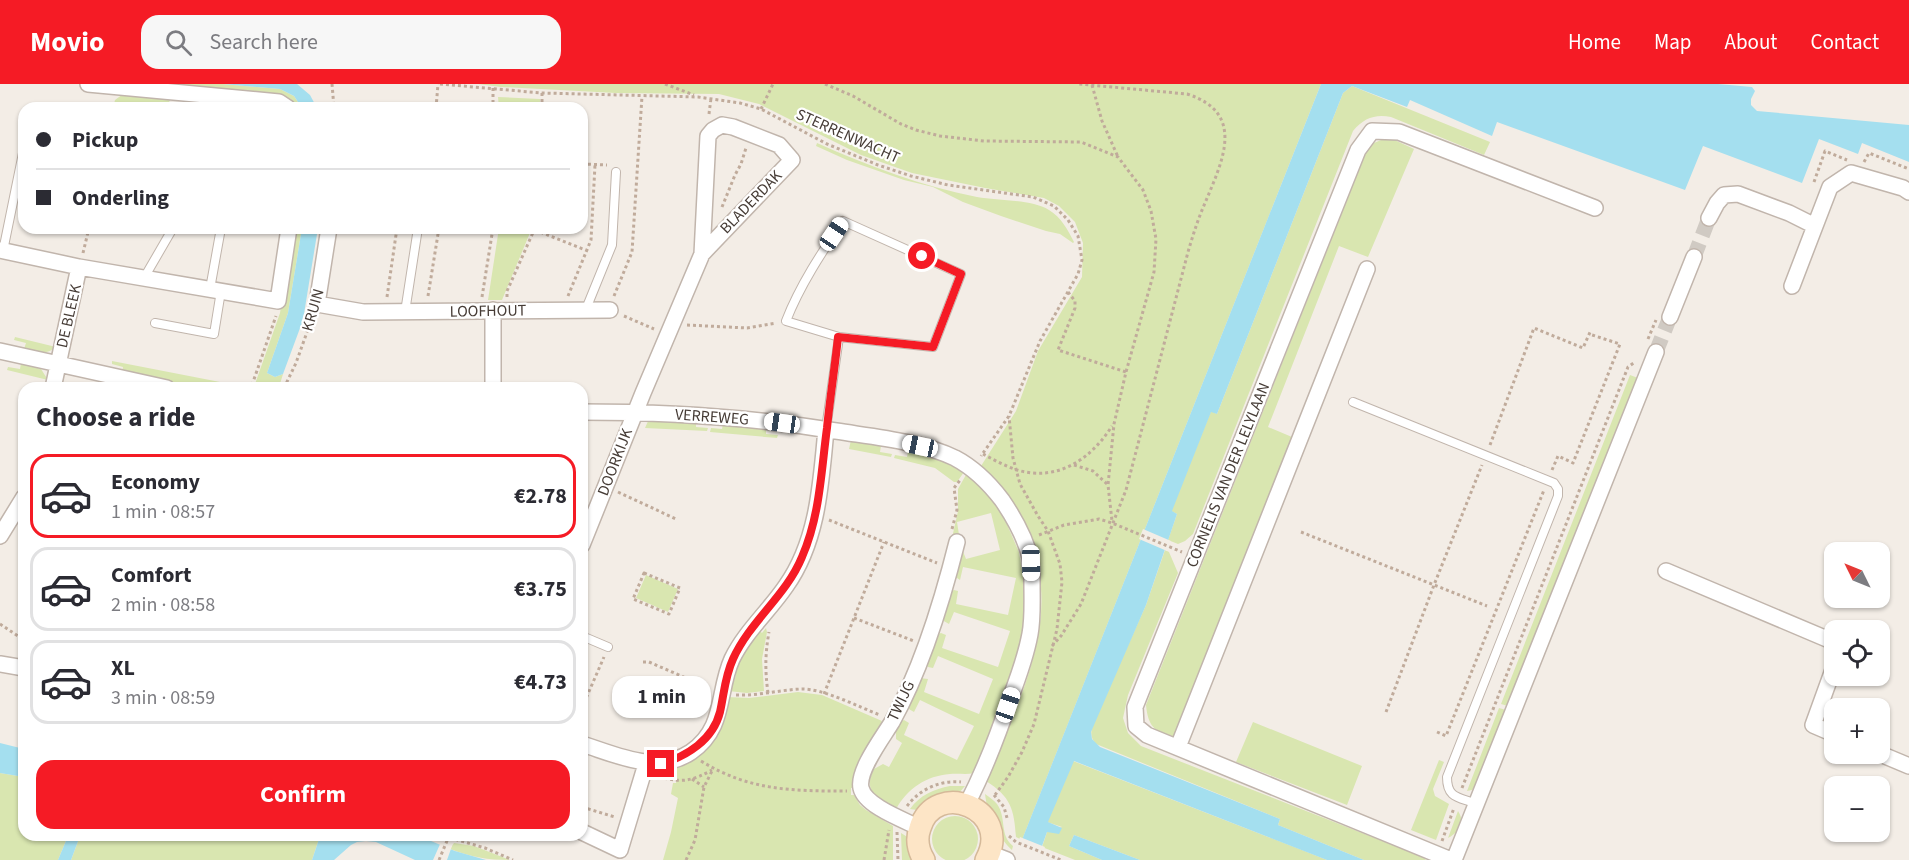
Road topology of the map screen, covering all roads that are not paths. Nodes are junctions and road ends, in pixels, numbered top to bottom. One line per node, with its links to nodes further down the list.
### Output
1 (88, 84): 2 (street)
2 (279, 102)
3 (616, 172): 23 (lane)
4 (18, 176): 14 (lane, DE BLEEK)
5 (1909, 192): 8 (street)
6 (1595, 208): 53 (street, CORNELIS VAN DER LELYLAAN)
7 (1709, 218): 8 (street)
8 (1815, 226): 20 (street)
9 (170, 234): 19 (lane)
10 (220, 234): 21 (lane)
11 (288, 234): 21 (street, DE BLEEK)
12 (328, 234): 22 (street, KRUIN)
13 (417, 234): 26 (lane)
14 (2, 251): 17 (street, DE BLEEK)
15 (702, 254): 15 (street, BLADERDAK); 38 (street, BLADERDAK)
16 (1694, 257): 27 (street)
17 (80, 267): 19 (street, DE BLEEK); 32 (street, DE BLEEK)
18 (1367, 269): 53 (street)
19 (144, 278): 21 (street, DE BLEEK)
20 (1792, 286)
21 (215, 290): 28 (lane)
22 (317, 304): 26 (street, LOOFHOUT)
23 (586, 309): 24 (street, LOOFHOUT); 25 (street, LOOFHOUT)
24 (499, 310): 26 (street, LOOFHOUT); 35 (street)
25 (610, 310)
26 (405, 312)
27 (1664, 316)
28 (155, 323)
29 (838, 337): 29 (lane); 39 (lane)
30 (1650, 350): 58 (street)
31 (0, 351): 32 (street)
32 (57, 365): 33 (street, DE BLEEK); 34 (street)
33 (54, 382)
34 (138, 382)
35 (493, 382)
36 (1353, 402): 58 (lane)
37 (588, 412): 38 (street, VERREWEG)
38 (635, 412): 39 (street, VERREWEG); 41 (street, DOORKIJK)
39 (826, 429): 56 (street); 57 (street, VERREWEG)
40 (18, 507): 42 (street)
41 (588, 526)
42 (0, 536)
43 (957, 542): 59 (street, TWIJG)
44 (1666, 571): 45 (street)
45 (1824, 638)
46 (588, 639): 47 (lane)
47 (608, 647)
48 (0, 664): 49 (street)
49 (18, 667)
50 (1827, 686): 51 (street)
51 (1824, 730)
52 (588, 746): 56 (street)
53 (1178, 747): 62 (street, CORNELIS VAN DER LELYLAAN)
54 (1890, 758): 55 (street)
55 (1909, 766)
56 (645, 769): 60 (street)
57 (967, 804): 59 (street); 61 (street)
58 (1477, 804): 62 (street)
59 (920, 828): 63 (street)
60 (588, 835)
61 (994, 858)
62 (1447, 858)
63 (924, 860)

